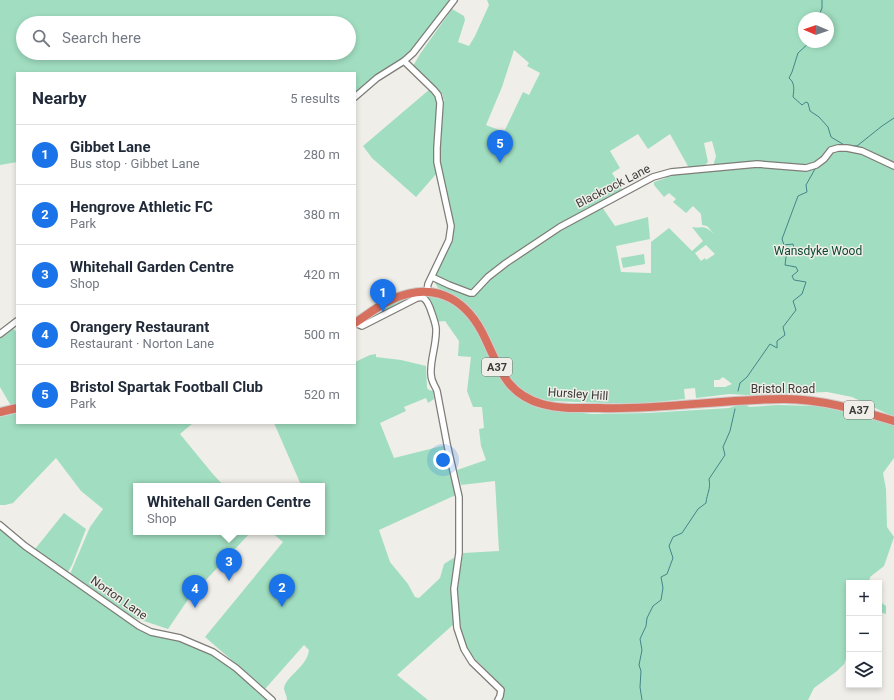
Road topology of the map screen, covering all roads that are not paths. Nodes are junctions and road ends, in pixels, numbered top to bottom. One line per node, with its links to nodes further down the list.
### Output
1 (454, 0): 2 (street)
2 (404, 61): 3 (street); 5 (street)
3 (356, 96)
4 (894, 166): 5 (street, Blackrock Lane)
5 (432, 277): 6 (street)
6 (427, 292): 8 (highway, Hursley Hill / A37); 11 (highway, Hursley Hill / A37)
7 (16, 322): 10 (street)
8 (356, 322)
9 (356, 323): 17 (street)
10 (0, 334)
11 (741, 401): 14 (highway, Bristol Road / A37)
12 (16, 408): 13 (highway)
13 (0, 412)
14 (894, 421)
15 (0, 525): 16 (street, Norton Lane)
16 (272, 700)
17 (498, 700)

